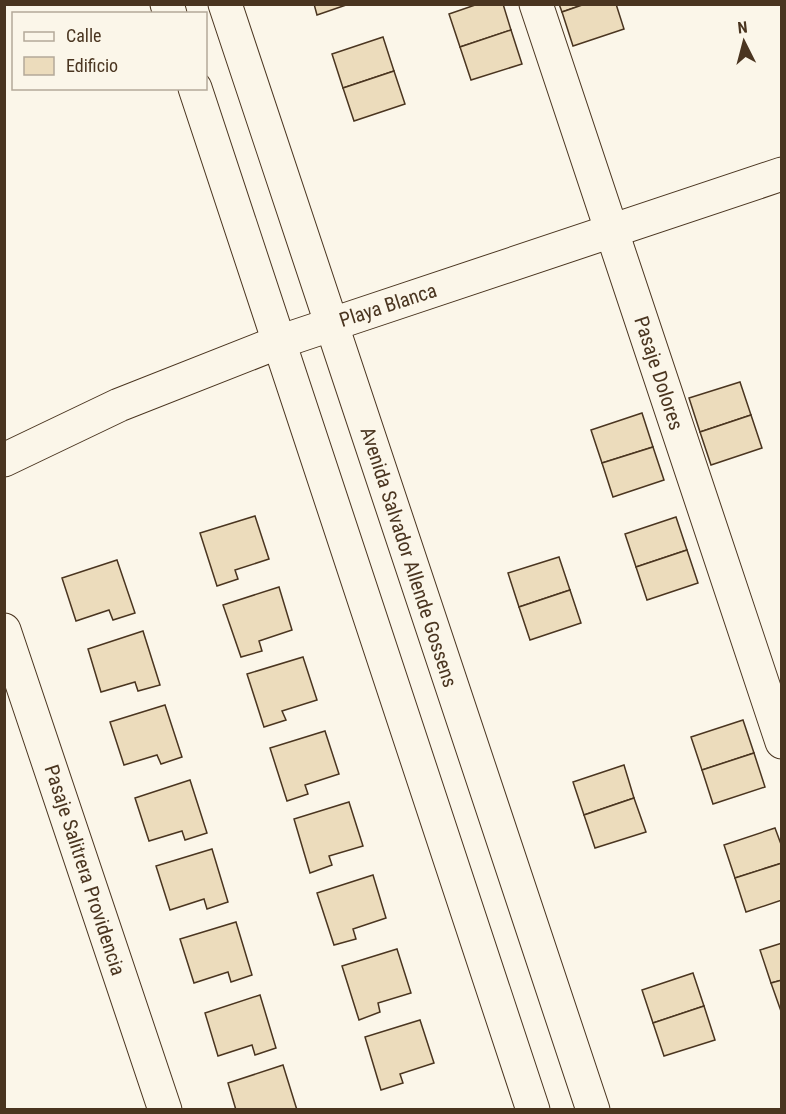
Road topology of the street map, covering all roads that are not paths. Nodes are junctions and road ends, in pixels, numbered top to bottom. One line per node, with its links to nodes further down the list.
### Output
1 (225, 4): 6 (main road, Avenida Salvador Allende Gossens)
2 (536, 4): 5 (main road, Pasaje Dolores)
3 (196, 90): 7 (main road)
4 (782, 174): 5 (main road, Playa Blanca)
5 (611, 231): 6 (main road, Playa Blanca); 10 (main road, Pasaje Dolores)
6 (331, 323): 7 (main road, Playa Blanca); 13 (main road, Avenida Salvador Allende Gossens)
7 (279, 342): 8 (main road, Playa Blanca); 12 (main road)
8 (7, 450)
9 (4, 630): 11 (main road, Pasaje Salitrera Providencia)
10 (782, 742)
11 (165, 1110)
12 (533, 1110)
13 (593, 1110)

